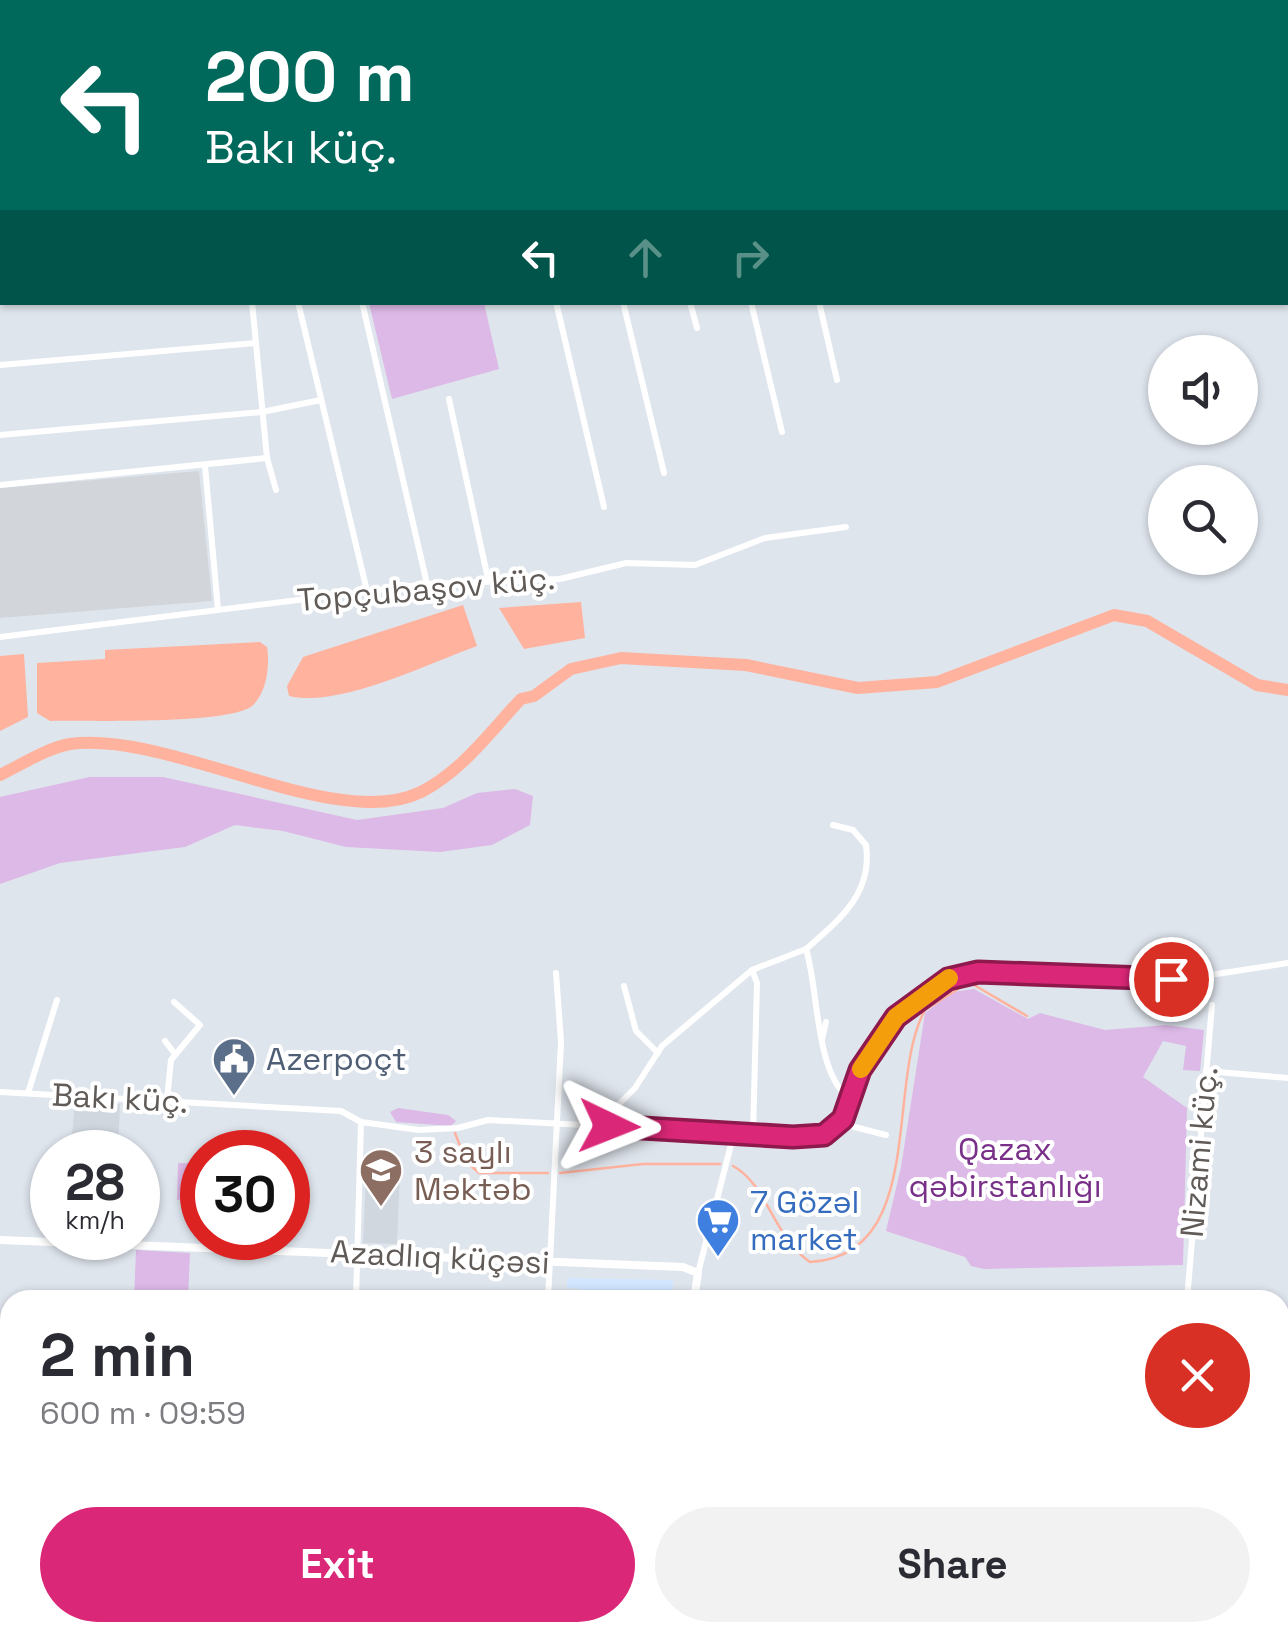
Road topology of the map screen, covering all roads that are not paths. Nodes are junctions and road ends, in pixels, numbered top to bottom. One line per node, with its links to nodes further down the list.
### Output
1 (252, 305): 10 (street)
2 (299, 305): 14 (street)
3 (363, 305): 26 (street)
4 (557, 305): 23 (street)
5 (623, 305): 20 (street)
6 (691, 305): 9 (street)
7 (752, 305): 16 (street)
8 (819, 305): 12 (street)
9 (696, 328)
10 (256, 343): 11 (street); 15 (street)
11 (0, 364)
12 (837, 380)
13 (449, 398): 25 (street)
14 (321, 400): 15 (street); 27 (street)
15 (262, 412): 17 (street); 18 (street)
16 (782, 432)
17 (0, 436)
18 (267, 458): 19 (street); 22 (street)
19 (205, 466): 21 (street); 28 (street)
20 (664, 474)
21 (0, 485)
22 (276, 490)
23 (604, 507)
24 (846, 527): 25 (street, Topçubaşov küç.)
25 (488, 579): 26 (street, Topçubaşov küç.)
26 (427, 584): 27 (street, Topçubaşov küç.)
27 (367, 591): 28 (street, Topçubaşov küç.)
28 (218, 609): 29 (street, Topçubaşov küç.)
29 (0, 637)
30 (833, 825): 31 (street)
31 (806, 949): 33 (street); 40 (street)
32 (1288, 963): 48 (street)
33 (752, 970): 42 (street); 55 (street)
34 (556, 974): 52 (street)
35 (624, 986): 42 (street)
36 (58, 1000): 47 (street)
37 (174, 1002): 43 (street)
38 (1212, 1005): 44 (street, Nizami küç.)
39 (826, 1022): 40 (street)
40 (822, 1039): 48 (street)
41 (166, 1041): 43 (street)
42 (658, 1053): 53 (street)
43 (175, 1054): 49 (street)
44 (1206, 1071): 45 (street); 64 (street, Nizami küç.)
45 (1288, 1078)
46 (0, 1092): 47 (street, Bakı küç.)
47 (28, 1093): 49 (street, Bakı küç.)
48 (849, 1099): 51 (street)
49 (167, 1100): 50 (street, Bakı küç.)
50 (362, 1122): 52 (street, Bakı küç.); 58 (street)
51 (839, 1123): 55 (street, Bakı küç.); 56 (street)
52 (558, 1124): 53 (street, Bakı küç.); 59 (street)
53 (609, 1126): 54 (street, Bakı küç.)
54 (734, 1133): 55 (street, Bakı küç.); 60 (street)
55 (753, 1135)
56 (886, 1135)
57 (0, 1240): 58 (street, Azadlıq küçəsi)
58 (357, 1253): 59 (street, Azadlıq küçəsi); 61 (street)
59 (549, 1262): 60 (street, Azadlıq küçəsi); 62 (street)
60 (698, 1273): 63 (street)
61 (356, 1290)
62 (548, 1290)
63 (695, 1290)
64 (1188, 1290)

